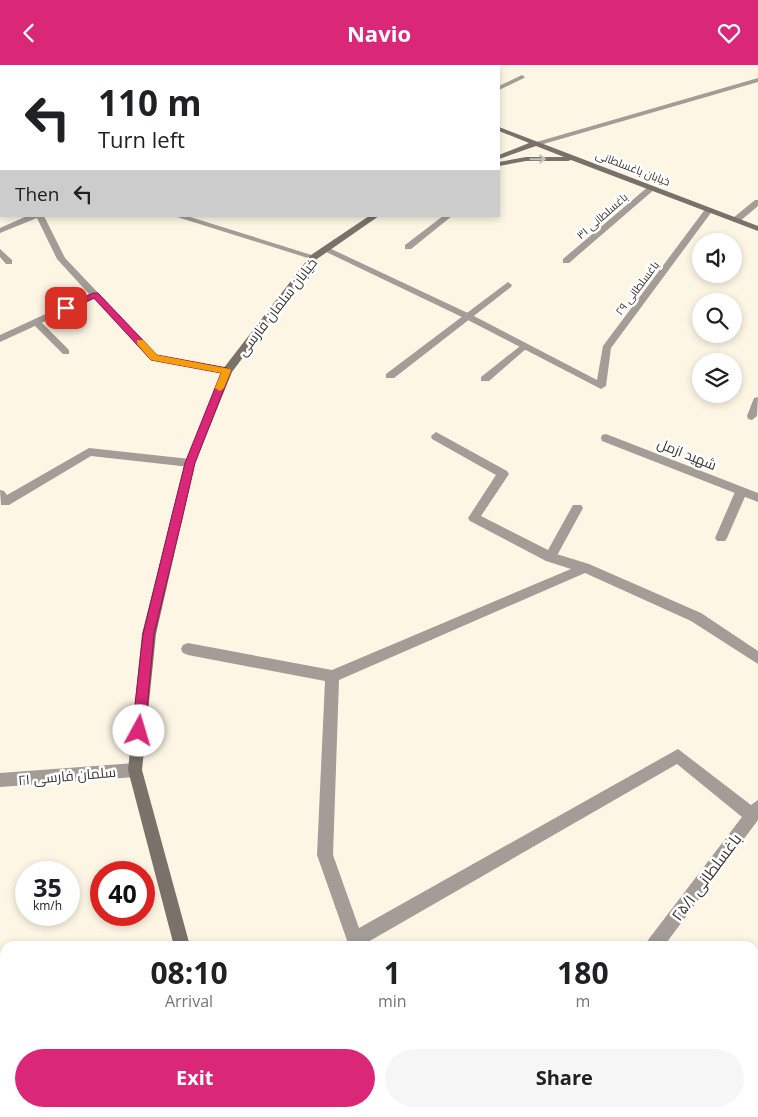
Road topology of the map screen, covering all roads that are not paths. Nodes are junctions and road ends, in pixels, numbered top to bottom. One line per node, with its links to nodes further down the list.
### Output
1 (522, 77): 3 (street)
2 (758, 80): 5 (street)
3 (500, 88)
4 (500, 129): 5 (street, خیابان باغسلطانی)
5 (537, 143): 6 (street); 7 (street, خیابان باغسلطانی)
6 (500, 157)
7 (577, 159): 8 (street, one-way to 7); 9 (street, خیابان باغسلطانی)
8 (500, 164)
9 (652, 187): 11 (street, خیابان باغسلطانی); 24 (street, باغسلطانی ۳۱)
10 (758, 202): 17 (street)
11 (709, 210): 17 (street, خیابان باغسلطانی); 30 (street, باغسلطانی ۲۹)
12 (32, 217): 19 (street)
13 (40, 217): 26 (street)
14 (182, 217): 22 (street)
15 (373, 217): 22 (street, خیابان سلمان فارسی)
16 (447, 217): 20 (street)
17 (736, 220): 18 (street, خیابان باغسلطانی)
18 (758, 229)
19 (0, 231)
20 (408, 247)
21 (0, 252): 23 (street)
22 (319, 253): 27 (street); 32 (street, خیابان سلمان فارسی)
23 (9, 261)
24 (566, 261)
25 (508, 285): 27 (street)
26 (96, 295): 28 (street); 32 (street)
27 (467, 317): 30 (street); 33 (street)
28 (36, 322): 29 (street); 31 (street)
29 (0, 339)
30 (524, 346): 34 (street)
31 (66, 352)
32 (227, 371): 39 (street, خیابان سلمان فارسی)
33 (390, 376)
34 (486, 379)
35 (758, 401): 36 (street)
36 (752, 416)
37 (436, 436): 45 (street)
38 (606, 438): 40 (street, شهید ازمل)
39 (190, 463): 41 (street); 50 (street, خیابان سلمان فارسی)
40 (741, 492): 42 (street, شهید ازمل); 44 (street)
41 (0, 494)
42 (758, 499)
43 (577, 508): 45 (street)
44 (720, 538)
45 (550, 557): 46 (street)
46 (585, 568): 48 (street); 49 (street)
47 (188, 649): 49 (street)
48 (758, 658)
49 (332, 676): 52 (street)
50 (135, 770): 51 (street, سلمان فارسی ۲۱); 53 (street, خیابان سلمان فارسی)
51 (0, 780)
52 (755, 812): 54 (street, باغسلطانی ۲۵/۱)
53 (181, 941)
54 (658, 941)

